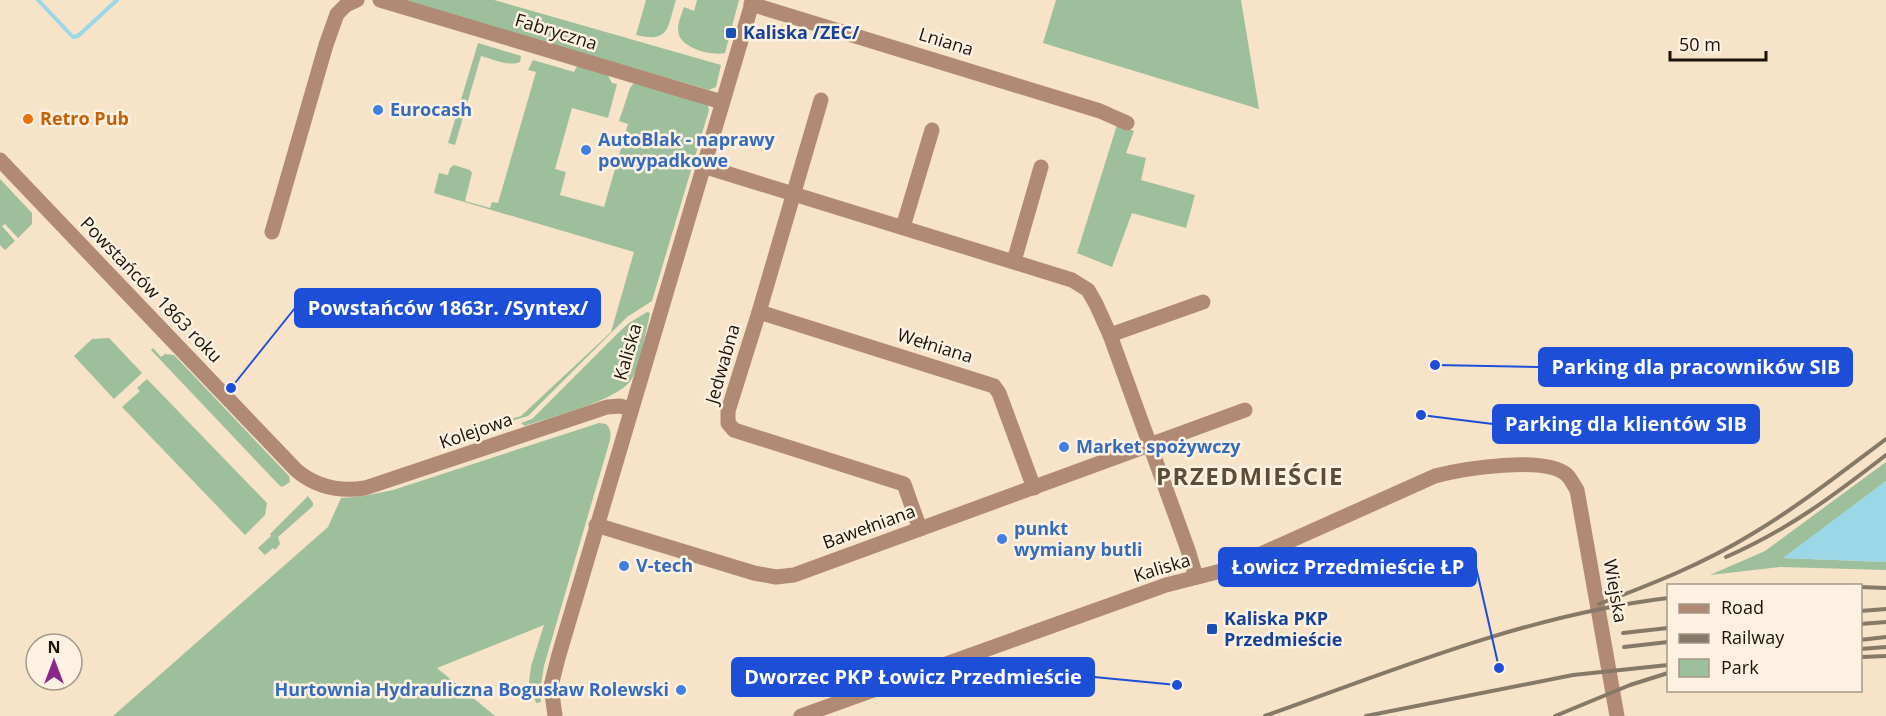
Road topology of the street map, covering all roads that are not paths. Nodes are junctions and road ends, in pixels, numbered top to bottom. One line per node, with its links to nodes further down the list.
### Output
1 (357, 0): 13 (street)
2 (380, 0): 5 (street, Fabryczna)
3 (752, 2): 5 (street, Kaliska); 6 (street, Lniana)
4 (821, 100): 11 (street, Jedwabna)
5 (722, 102): 9 (street, Kaliska)
6 (1127, 123)
7 (932, 130): 12 (street)
8 (0, 160): 23 (street, Powstańców 1863 roku)
9 (703, 166): 11 (street); 18 (street, Kaliska)
10 (1041, 167): 14 (street)
11 (793, 193): 12 (street); 16 (street, Jedwabna)
12 (903, 227): 14 (street)
13 (272, 232)
14 (1014, 261): 17 (street)
15 (1203, 302): 17 (street)
16 (759, 312): 22 (street, Wełniana); 25 (street, Jedwabna)
17 (1110, 335): 20 (street)
18 (631, 409): 23 (street, Kolejowa); 24 (street, Kaliska)
19 (1245, 410): 20 (street, Bawełniana)
20 (1150, 445): 22 (street, Bawełniana); 26 (street)
21 (1567, 475): 26 (street, Kaliska); 29 (street, Wiejska)
22 (1034, 488): 25 (street, Bawełniana)
23 (332, 489)
24 (596, 525): 25 (street, Bawełniana); 27 (street, Kaliska)
25 (920, 529)
26 (1196, 577): 28 (street, Kaliska)
27 (555, 716)
28 (801, 716)
29 (1617, 716)

